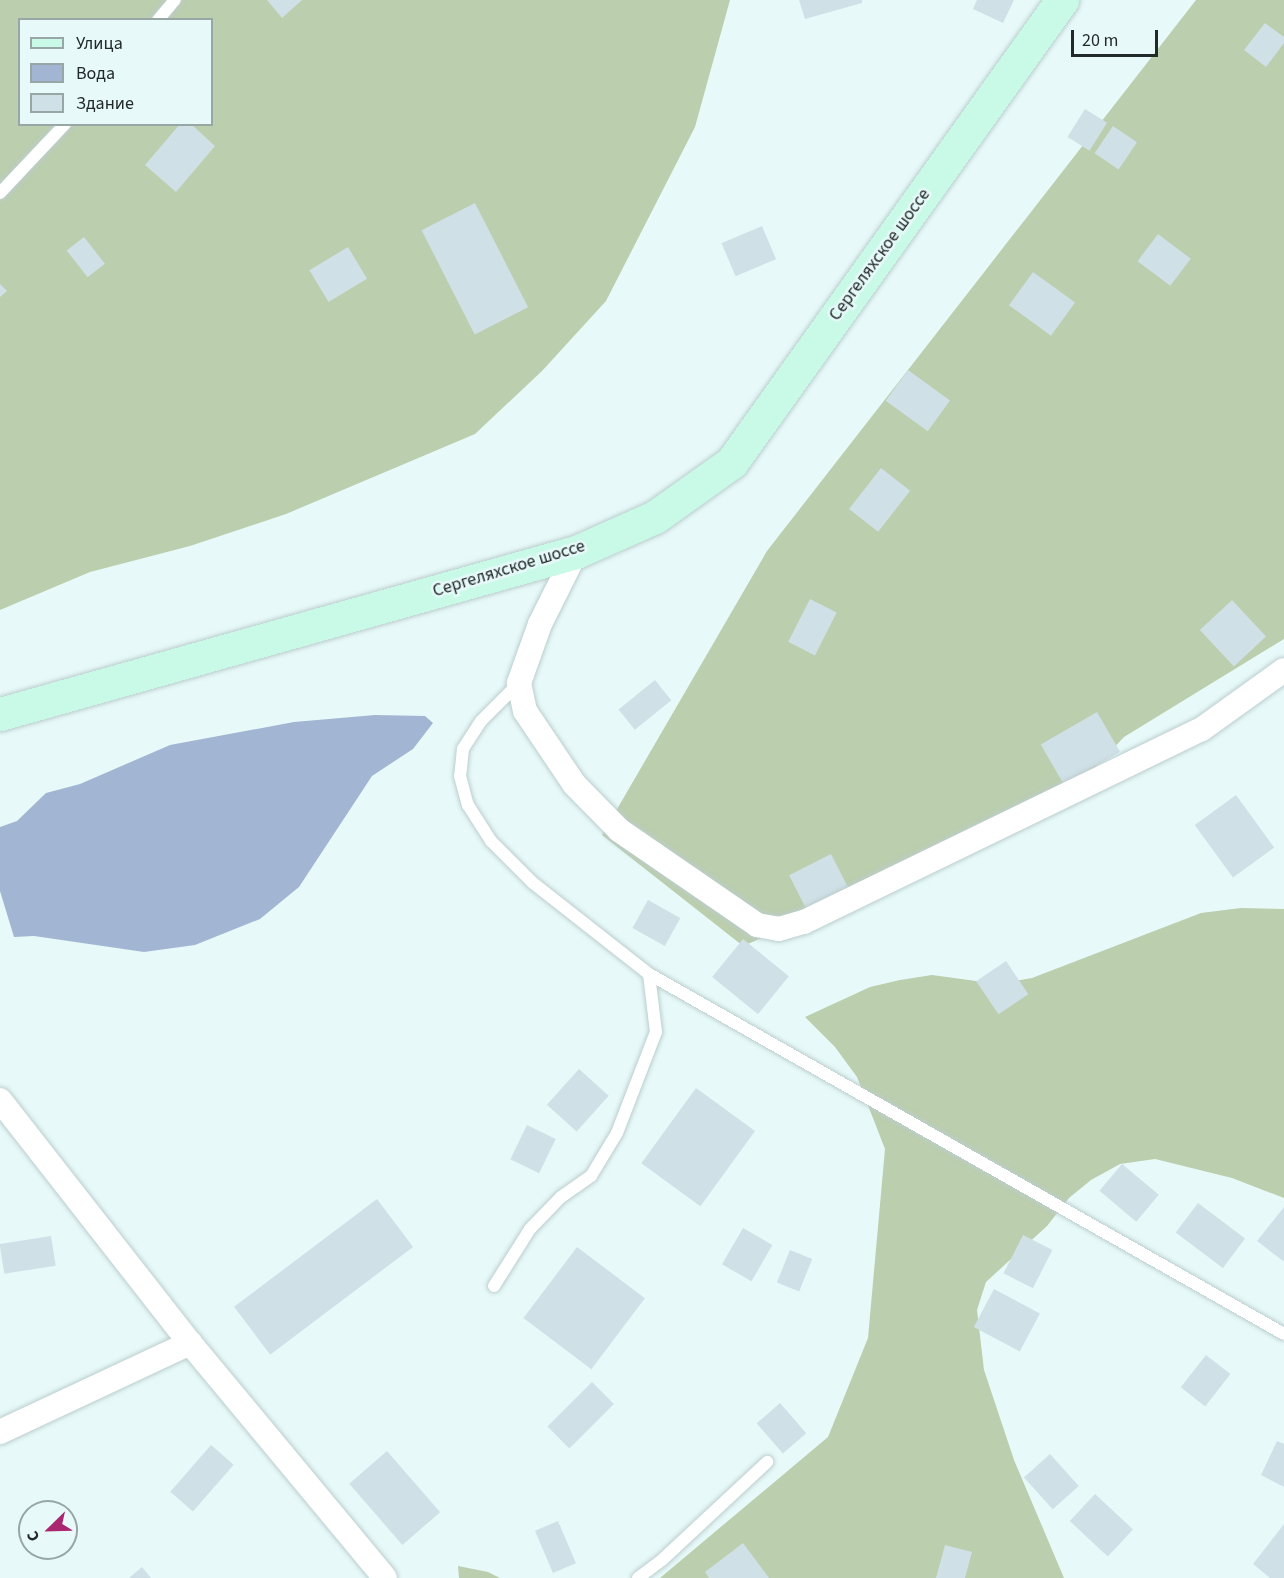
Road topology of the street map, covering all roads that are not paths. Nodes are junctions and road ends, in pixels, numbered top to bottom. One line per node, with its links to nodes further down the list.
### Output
1 (175, 0): 3 (lane)
2 (1062, 0): 6 (main road, Сергеляхское шоссе)
3 (160, 18)
4 (63, 126): 5 (lane)
5 (0, 193)
6 (576, 552): 8 (street); 9 (main road, Сергеляхское шоссе)
7 (1284, 670): 8 (street)
8 (519, 683): 10 (lane)
9 (0, 714)
10 (649, 974): 12 (lane); 13 (lane)
11 (0, 1100): 14 (street)
12 (494, 1286)
13 (1284, 1334)
14 (190, 1342): 15 (street); 17 (street)
15 (0, 1432)
16 (766, 1462): 18 (lane)
17 (385, 1578)
18 (638, 1578)

